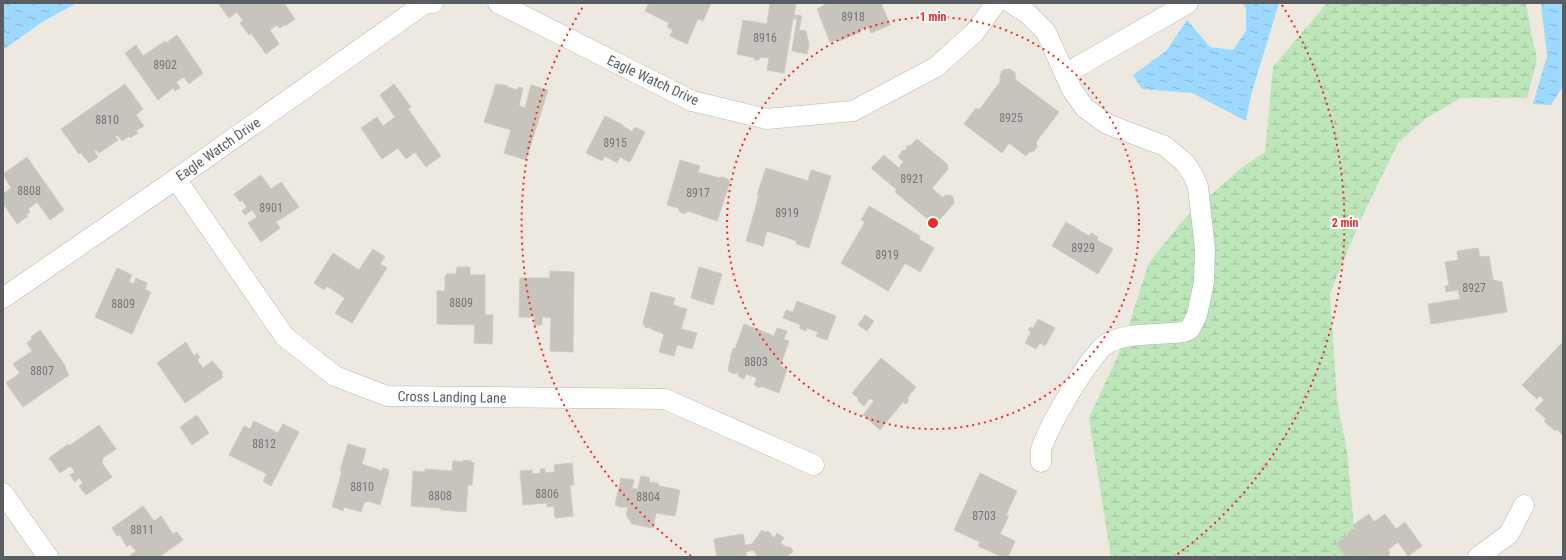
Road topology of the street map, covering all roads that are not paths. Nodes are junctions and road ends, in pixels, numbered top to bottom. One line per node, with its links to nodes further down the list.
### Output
1 (433, 3): 7 (street, Eagle Watch Drive)
2 (498, 3): 3 (street, Eagle Watch Drive)
3 (996, 3)
4 (1011, 3): 6 (street)
5 (1188, 3): 6 (street)
6 (1065, 74): 9 (street)
7 (176, 179): 8 (street, Eagle Watch Drive); 10 (street, Cross Landing Lane)
8 (3, 298)
9 (1042, 462)
10 (814, 465)
11 (3, 493): 13 (street)
12 (1524, 505): 14 (street)
13 (48, 557)
14 (1478, 557)

